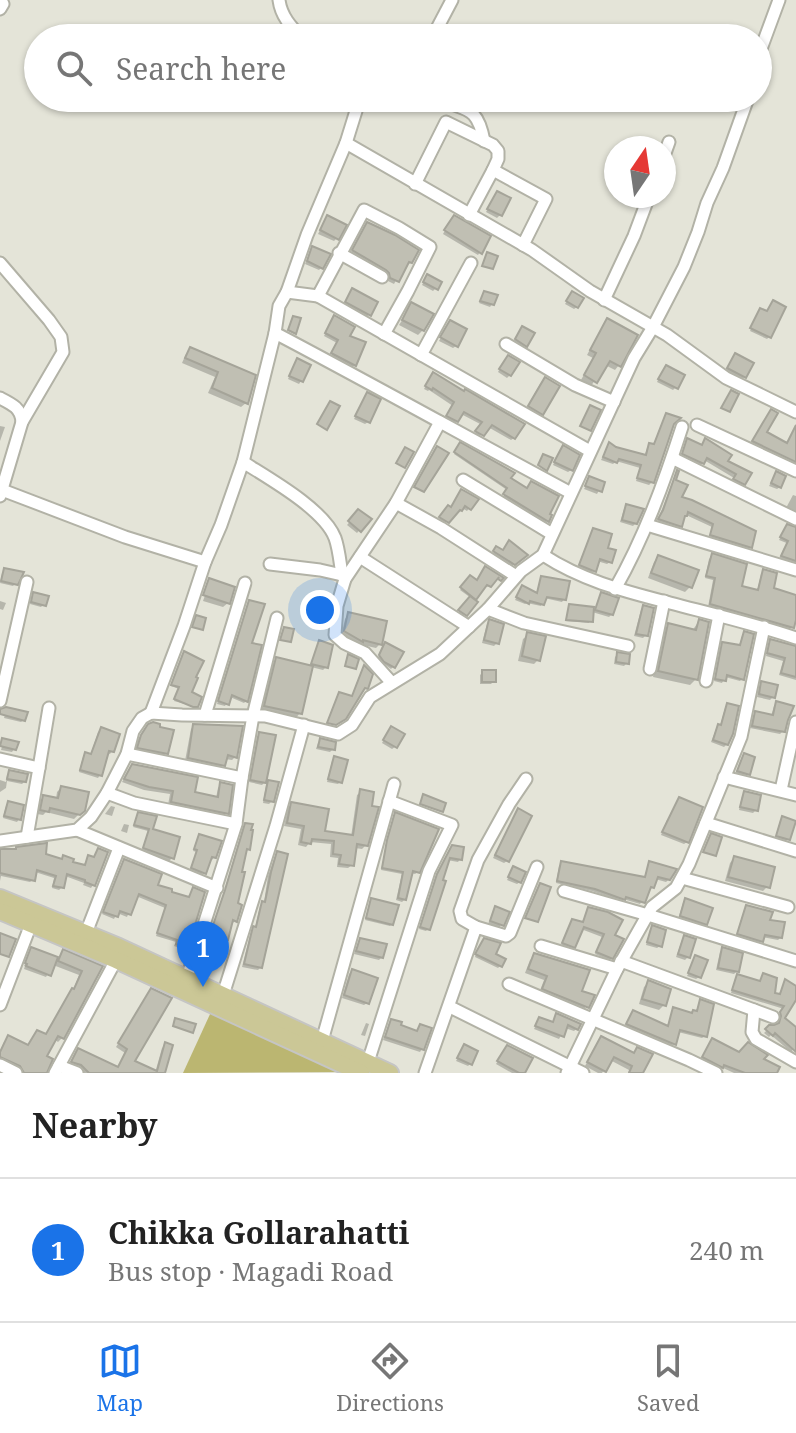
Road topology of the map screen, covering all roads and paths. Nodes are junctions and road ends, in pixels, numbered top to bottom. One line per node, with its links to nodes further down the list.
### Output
1 (1, 0): 5 (street)
2 (279, 0): 6 (street)
3 (452, 0): 7 (street)
4 (779, 0): 8 (street)
5 (0, 9)
6 (290, 24)
7 (439, 24)
8 (770, 24)
9 (356, 112): 13 (street)
10 (473, 112): 12 (street)
11 (743, 112): 26 (street)
12 (484, 141): 14 (street); 15 (street)
13 (346, 143): 15 (street); 23 (street)
14 (493, 170): 17 (street); 18 (street)
15 (415, 184): 17 (street)
16 (644, 208): 25 (street)
17 (469, 215): 18 (street)
18 (523, 245): 25 (street)
19 (339, 253): 22 (street); 24 (street); 28 (street)
20 (0, 263): 34 (street)
21 (471, 263): 30 (street)
22 (382, 277)
23 (287, 292): 24 (street); 27 (street)
24 (318, 296): 28 (street)
25 (604, 300): 26 (street)
26 (653, 327): 32 (street); 33 (street)
27 (275, 333): 35 (street); 40 (street)
28 (384, 334): 30 (street)
29 (506, 344): 32 (street)
30 (421, 355): 38 (street)
31 (0, 398): 34 (street)
32 (614, 402): 38 (street)
33 (796, 412)
34 (22, 422): 43 (street)
35 (440, 422): 44 (street); 45 (street)
36 (697, 425): 41 (street)
37 (682, 427): 39 (street)
38 (590, 451): 44 (street)
39 (673, 457): 46 (street); 47 (street)
40 (243, 462): 51 (street); 55 (street)
41 (796, 471)
42 (463, 480): 48 (street)
43 (1, 493): 51 (street)
44 (571, 493): 48 (street)
45 (396, 503): 50 (street); 54 (street)
46 (796, 519)
47 (647, 525): 53 (street); 58 (street)
48 (552, 534): 49 (street)
49 (543, 555): 54 (street); 58 (street)
50 (360, 557): 55 (street); 63 (street)
51 (205, 562): 72 (street)
52 (270, 564): 55 (street)
53 (796, 570)
54 (516, 576): 60 (street)
55 (344, 577): 69 (street)
56 (27, 582): 70 (street)
57 (245, 583): 73 (street)
58 (615, 589): 59 (street)
59 (664, 601): 61 (street); 67 (street)
60 (488, 609): 63 (street); 66 (street)
61 (719, 615): 64 (street); 68 (street)
62 (277, 618): 74 (street)
63 (469, 627): 69 (street)
64 (764, 627): 65 (street); 80 (street)
65 (796, 638)
66 (628, 646)
67 (650, 669)
68 (706, 681)
69 (392, 683): 76 (street)
70 (0, 701)
71 (49, 708): 79 (street)
72 (151, 713): 73 (street); 77 (street)
73 (205, 715): 74 (street)
74 (253, 716): 76 (street); 81 (street)
75 (796, 722): 84 (street)
76 (304, 725): 112 (street)
77 (127, 754): 81 (street); 85 (street)
78 (0, 759): 79 (street)
79 (39, 768): 91 (street)
80 (724, 777): 84 (street); 88 (street)
81 (242, 778): 89 (street)
82 (526, 779): 104 (street)
83 (394, 784): 87 (street)
84 (781, 790): 86 (street)
85 (107, 793): 89 (street); 90 (street)
86 (796, 795)
87 (389, 801): 118 (street); 121 (street)
88 (706, 823): 94 (street); 96 (street)
89 (236, 824): 97 (street)
90 (77, 830): 91 (street); 93 (street)
91 (27, 837): 92 (street)
92 (0, 841)
93 (119, 848): 97 (street); 105 (street)
94 (796, 851)
95 (537, 867): 104 (street)
96 (682, 878): 100 (street); 102 (street)
97 (217, 888): 110 (street)
98 (564, 891): 102 (street)
99 (0, 898): 105 (main road)
100 (788, 907)
101 (0, 911): 103 (main road)
102 (648, 915): 108 (street); 109 (street)
103 (31, 924): 107 (main road); 113 (street)
104 (476, 927): 114 (street)
105 (86, 933): 110 (main road)
106 (541, 946): 109 (street)
107 (116, 960): 121 (main road); 122 (street)
108 (796, 961)
109 (619, 965): 115 (street); 117 (street)
110 (187, 978): 112 (main road)
111 (509, 984): 117 (street)
112 (223, 995): 118 (main road)
113 (0, 1005)
114 (450, 1007): 123 (street); 127 (street)
115 (754, 1010): 116 (street); 119 (street)
116 (773, 1017)
117 (593, 1021): 123 (street); 129 (street)
118 (322, 1041): 121 (main road)
119 (796, 1062)
120 (0, 1065): 124 (street)
121 (365, 1068): 126 (main road)
122 (57, 1069): 125 (street)
123 (568, 1070): 128 (street)
124 (16, 1073)
125 (77, 1073)
126 (390, 1073)
127 (425, 1073)
128 (583, 1073)
129 (716, 1073)

